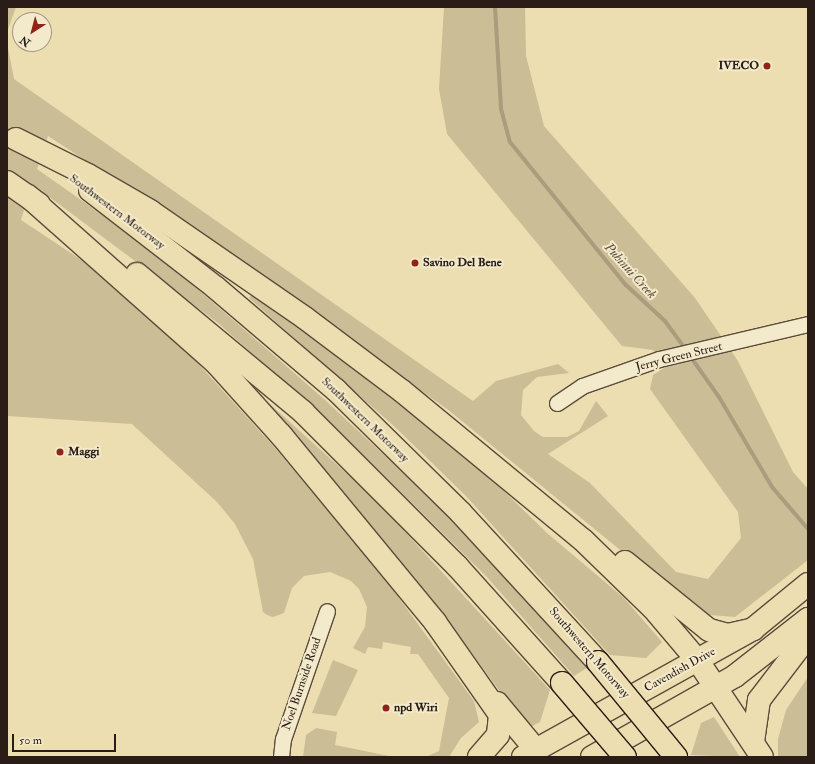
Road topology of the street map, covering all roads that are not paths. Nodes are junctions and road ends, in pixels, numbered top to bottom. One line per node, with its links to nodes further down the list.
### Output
1 (11, 136): 2 (main road)
2 (41, 153): 7 (main road); 22 (main road, Southwestern Motorway, bridge)
3 (7, 182): 4 (main road)
4 (28, 196): 15 (main road); 21 (main road, bridge)
5 (808, 324): 6 (street, Jerry Green Street)
6 (557, 403)
7 (583, 540): 11 (main road); 13 (main road)
8 (808, 584): 11 (main road, Cavendish Drive)
9 (327, 611): 18 (street, Noel Burnside Road)
10 (808, 619): 14 (main road)
11 (753, 629): 13 (main road, Cavendish Drive)
12 (808, 636): 16 (main road)
13 (698, 661): 14 (main road); 17 (main road, Cavendish Drive)
14 (718, 686): 16 (main road); 20 (main road)
15 (489, 696): 17 (main road); 19 (main road)
16 (757, 750)
17 (534, 755)
18 (281, 757)
19 (479, 757)
20 (592, 757)
21 (625, 757)
22 (676, 757)

